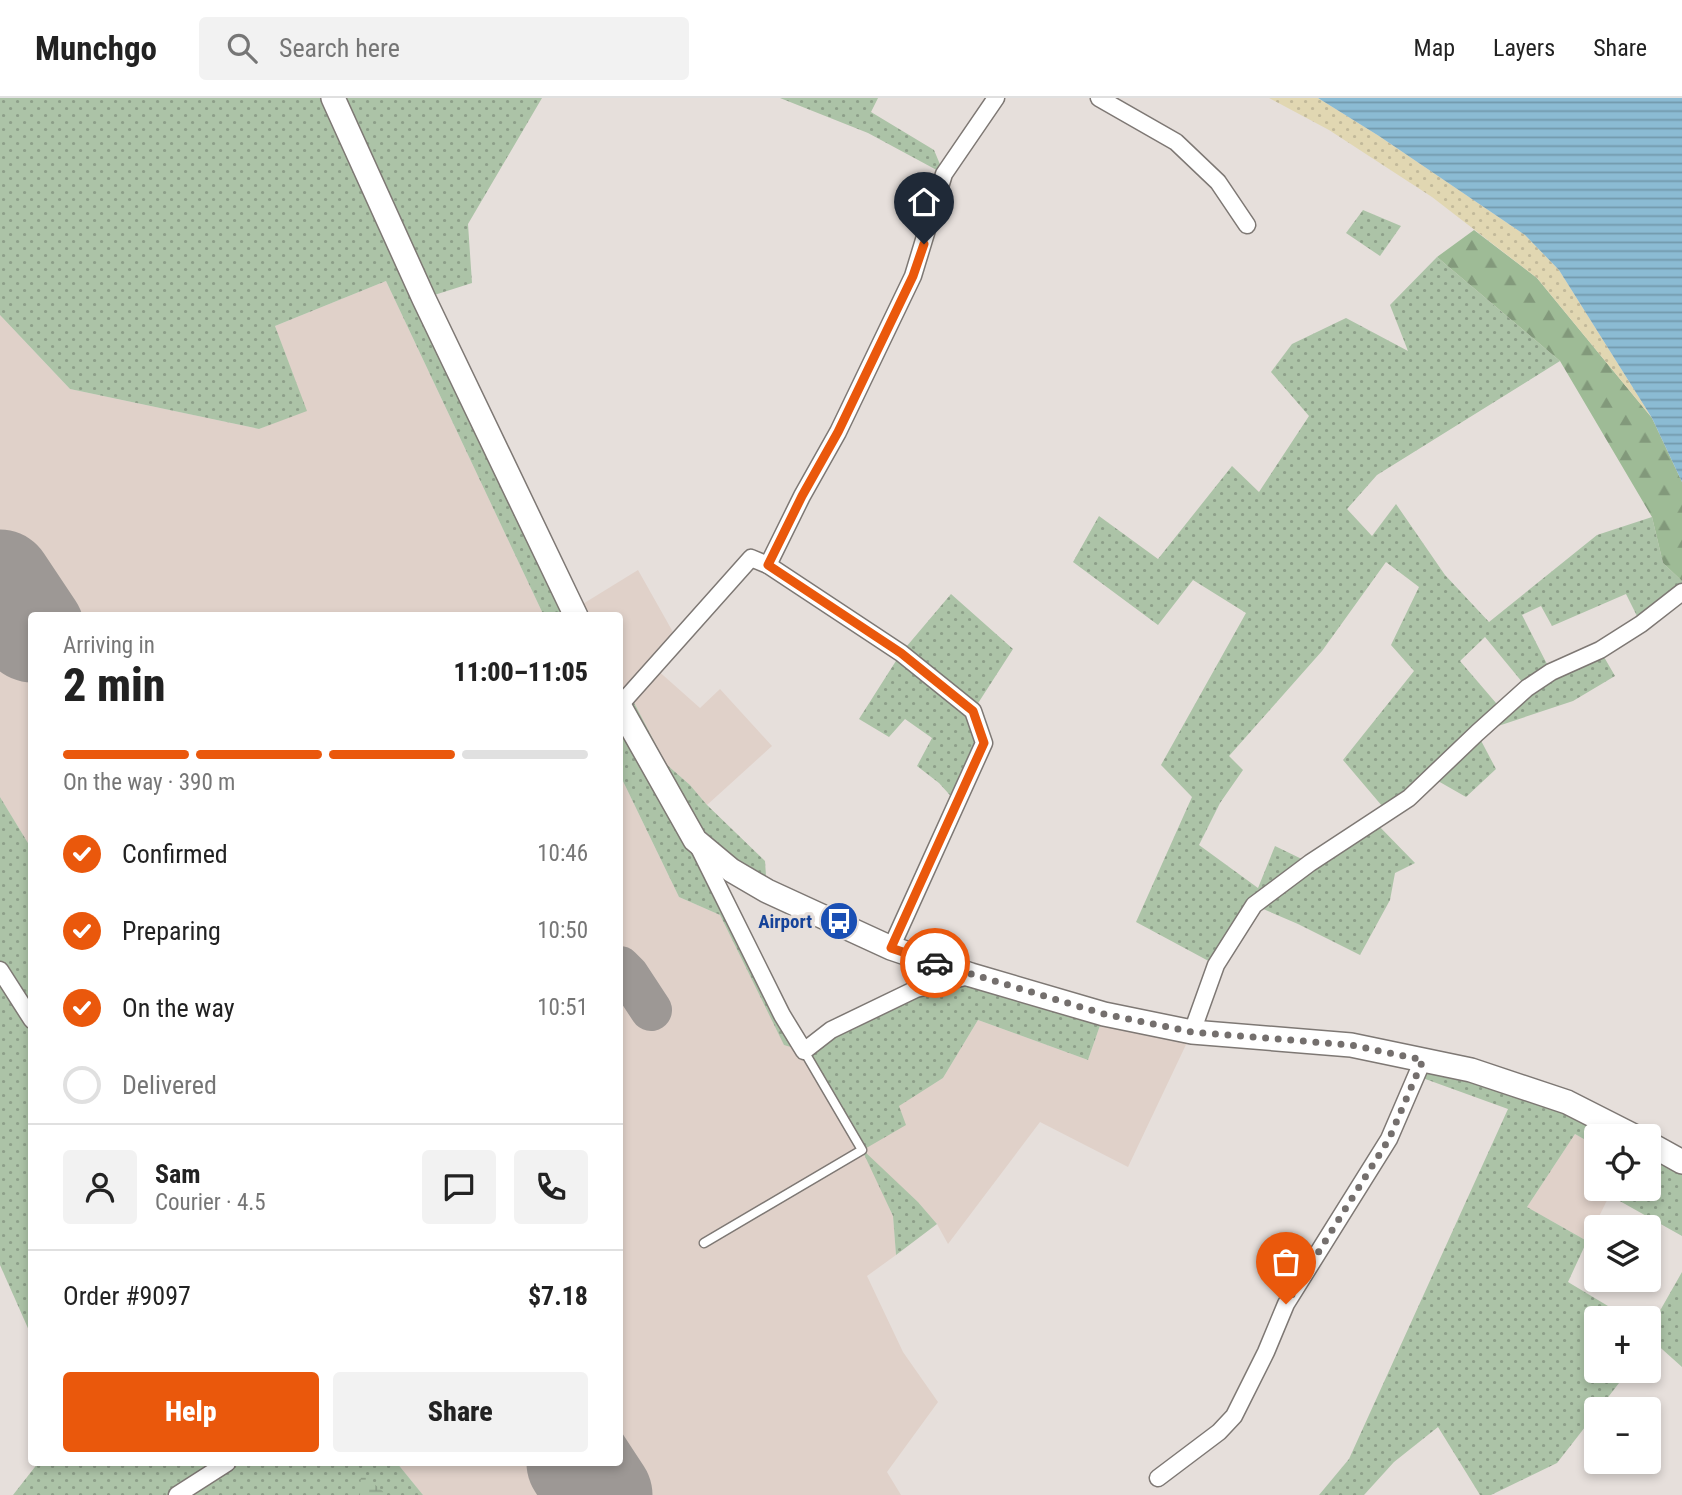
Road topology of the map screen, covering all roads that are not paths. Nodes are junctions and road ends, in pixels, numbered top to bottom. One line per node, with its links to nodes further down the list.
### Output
1 (333, 98): 7 (main road)
2 (996, 98): 5 (street)
3 (1099, 98): 4 (street)
4 (1247, 225)
5 (768, 565): 8 (street); 11 (street)
6 (1682, 592): 15 (street)
7 (574, 612)
8 (623, 703)
9 (623, 711): 10 (main road)
10 (695, 840): 11 (main road); 16 (street)
11 (891, 948): 13 (main road)
12 (0, 970): 14 (street)
13 (971, 975): 15 (main road); 16 (street)
14 (28, 1014)
15 (1192, 1032): 17 (main road)
16 (804, 1051): 21 (lane)
17 (1423, 1060): 18 (main road); 23 (street)
18 (1610, 1124)
19 (1661, 1151): 20 (main road)
20 (1682, 1163)
21 (704, 1243)
22 (222, 1466): 24 (street)
23 (1158, 1478)
24 (177, 1495)

